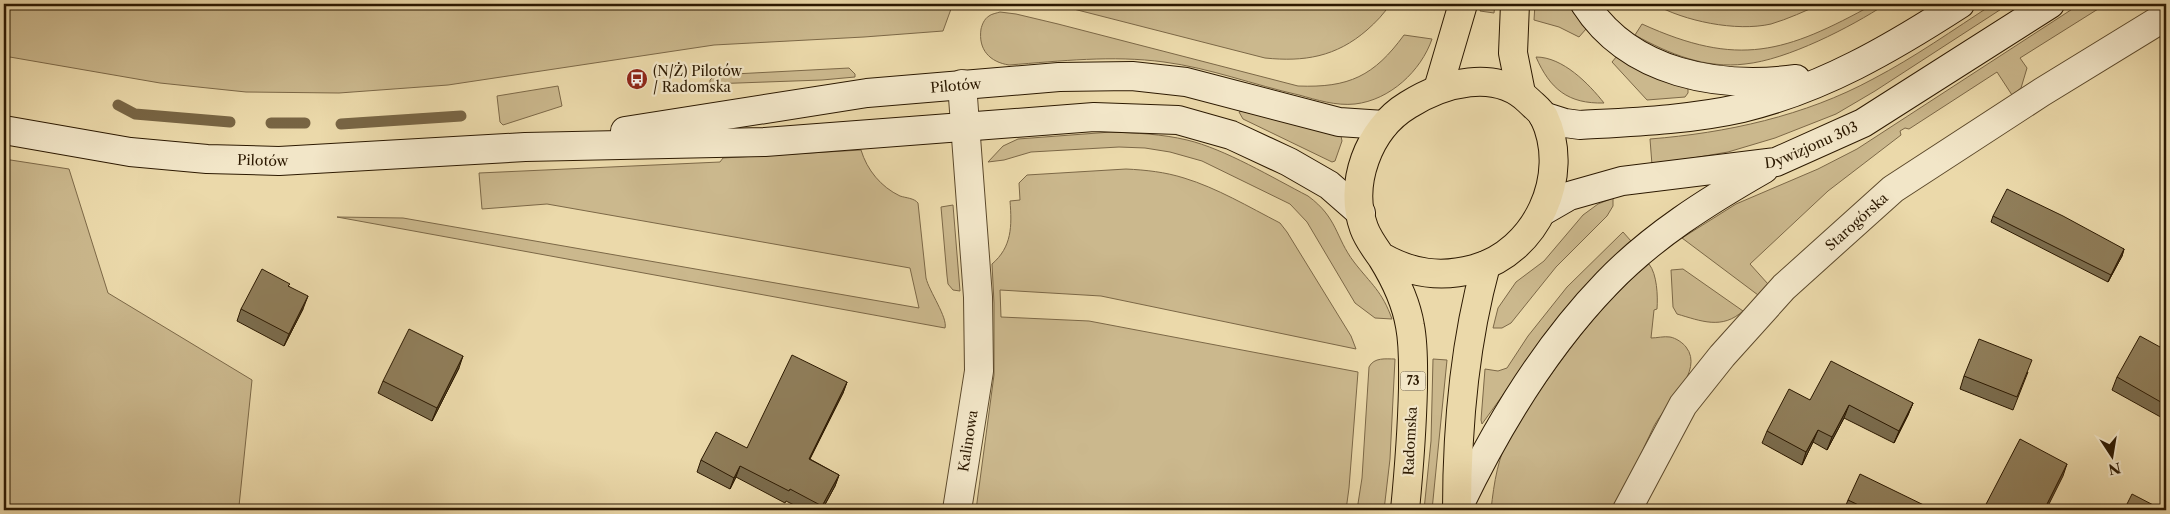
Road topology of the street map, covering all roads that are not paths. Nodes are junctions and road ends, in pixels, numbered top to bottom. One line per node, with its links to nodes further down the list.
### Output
1 (1463, 4): 9 (main road)
2 (1515, 4): 10 (main road)
3 (1584, 4): 7 (main road)
4 (1960, 4): 7 (main road)
5 (2050, 4): 16 (main road, Dywizjonu 303)
6 (2166, 16): 24 (main road, Starogórska)
7 (1840, 74): 11 (main road)
8 (962, 84): 12 (main road, Pilotów); 13 (main road, Kalinowa); 15 (main road, Pilotów)
9 (1438, 89): 10 (main road, 73); 12 (main road, 73)
10 (1521, 93): 11 (main road, 73)
11 (1544, 116): 17 (main road, 73)
12 (1384, 125): 18 (main road, 73)
13 (964, 126): 15 (main road, Pilotów); 18 (main road, Pilotów); 21 (main road, Kalinowa)
14 (4, 130): 15 (main road, Pilotów)
15 (525, 147)
16 (1776, 162): 17 (main road, Dywizjonu 303); 23 (main road)
17 (1543, 211): 20 (main road, 73)
18 (1361, 214): 19 (main road, 73)
19 (1382, 258): 20 (main road, 73); 22 (main road, Radomska / 73)
20 (1486, 265): 23 (main road)
21 (957, 510)
22 (1405, 510)
23 (1457, 510)
24 (1627, 510)

